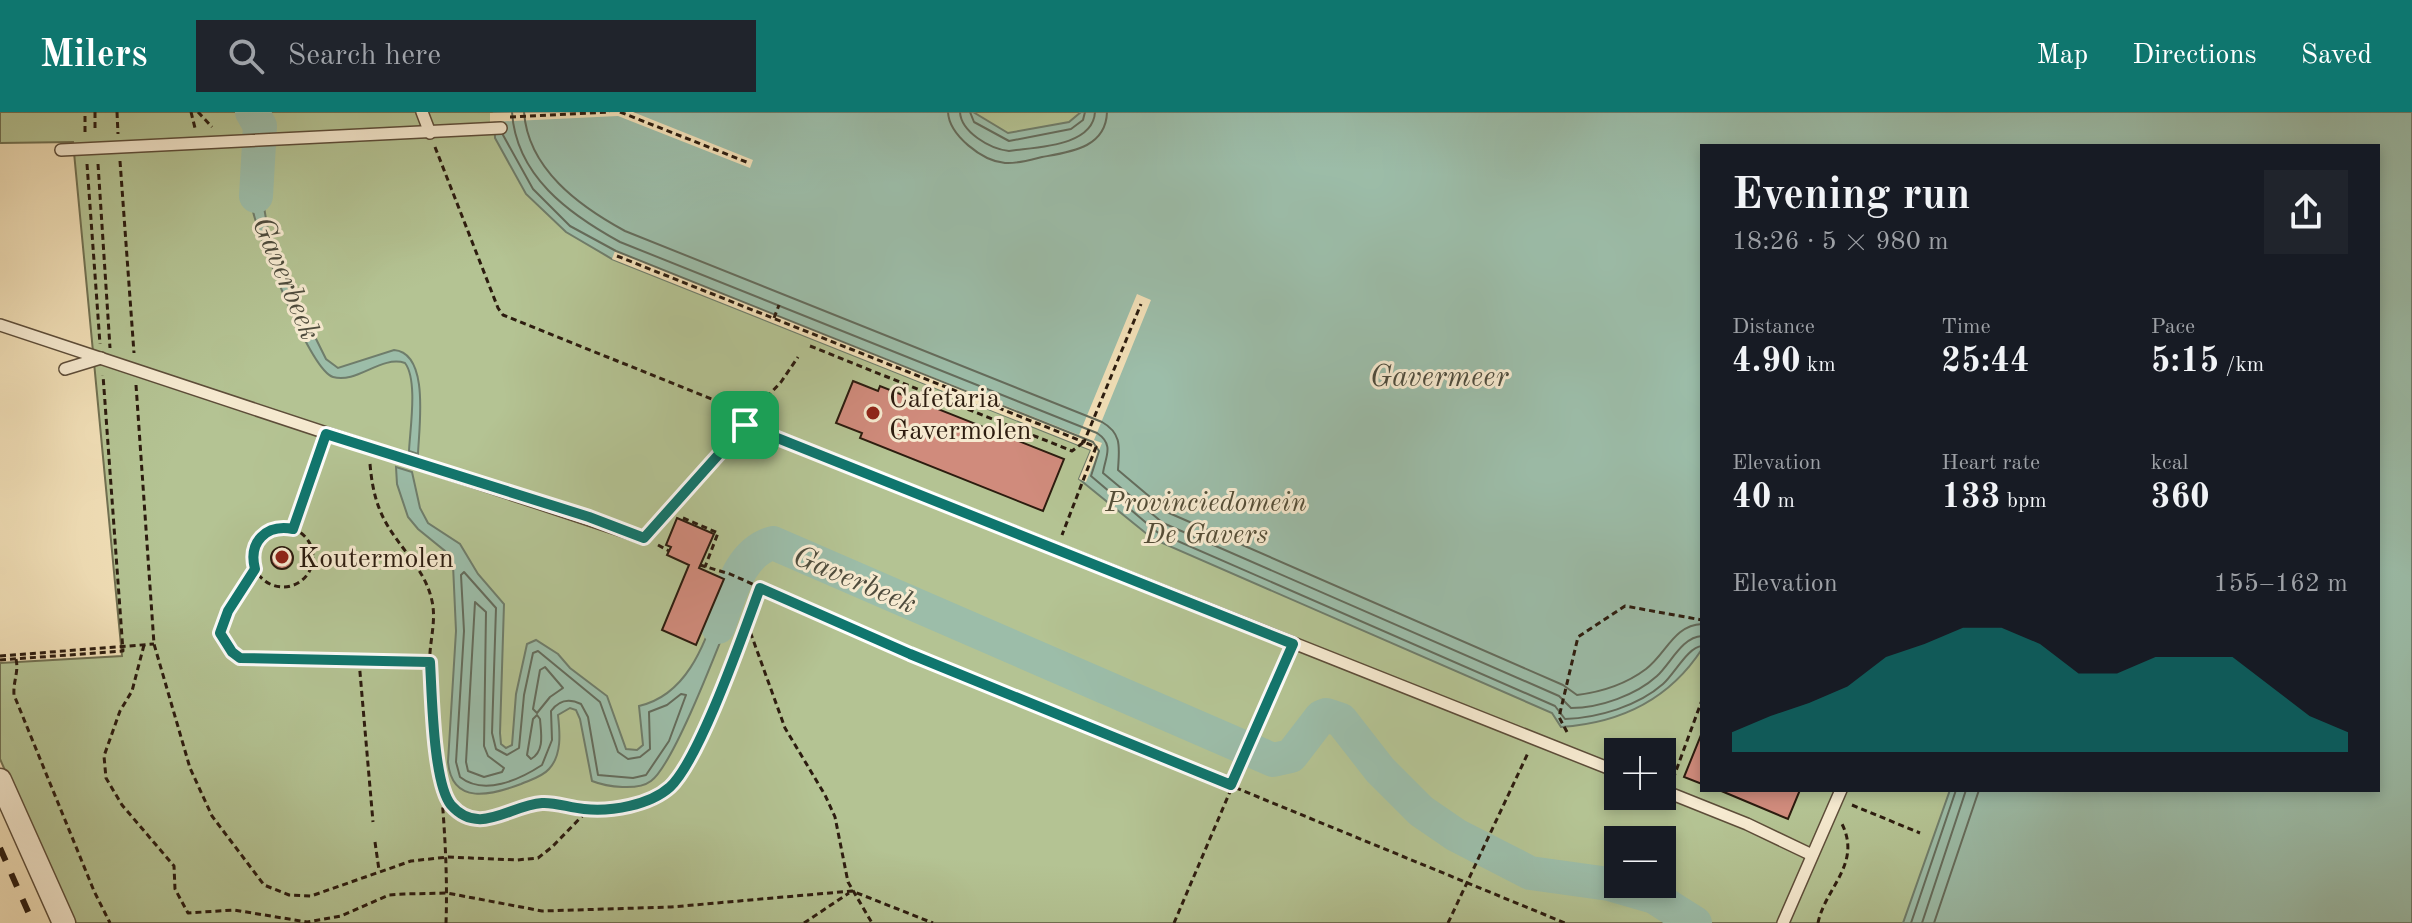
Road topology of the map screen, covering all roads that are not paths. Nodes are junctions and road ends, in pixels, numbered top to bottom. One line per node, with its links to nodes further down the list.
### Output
1 (422, 112): 3 (lane)
2 (501, 128): 3 (lane)
3 (430, 133): 4 (lane)
4 (61, 150)
5 (0, 325): 6 (lane)
6 (106, 360): 7 (lane); 8 (lane)
7 (65, 369)
8 (1604, 766)
9 (0, 780): 13 (street)
10 (1839, 794): 12 (lane)
11 (1676, 795): 12 (lane)
12 (1812, 855): 14 (lane)
13 (64, 923)
14 (1783, 923)

